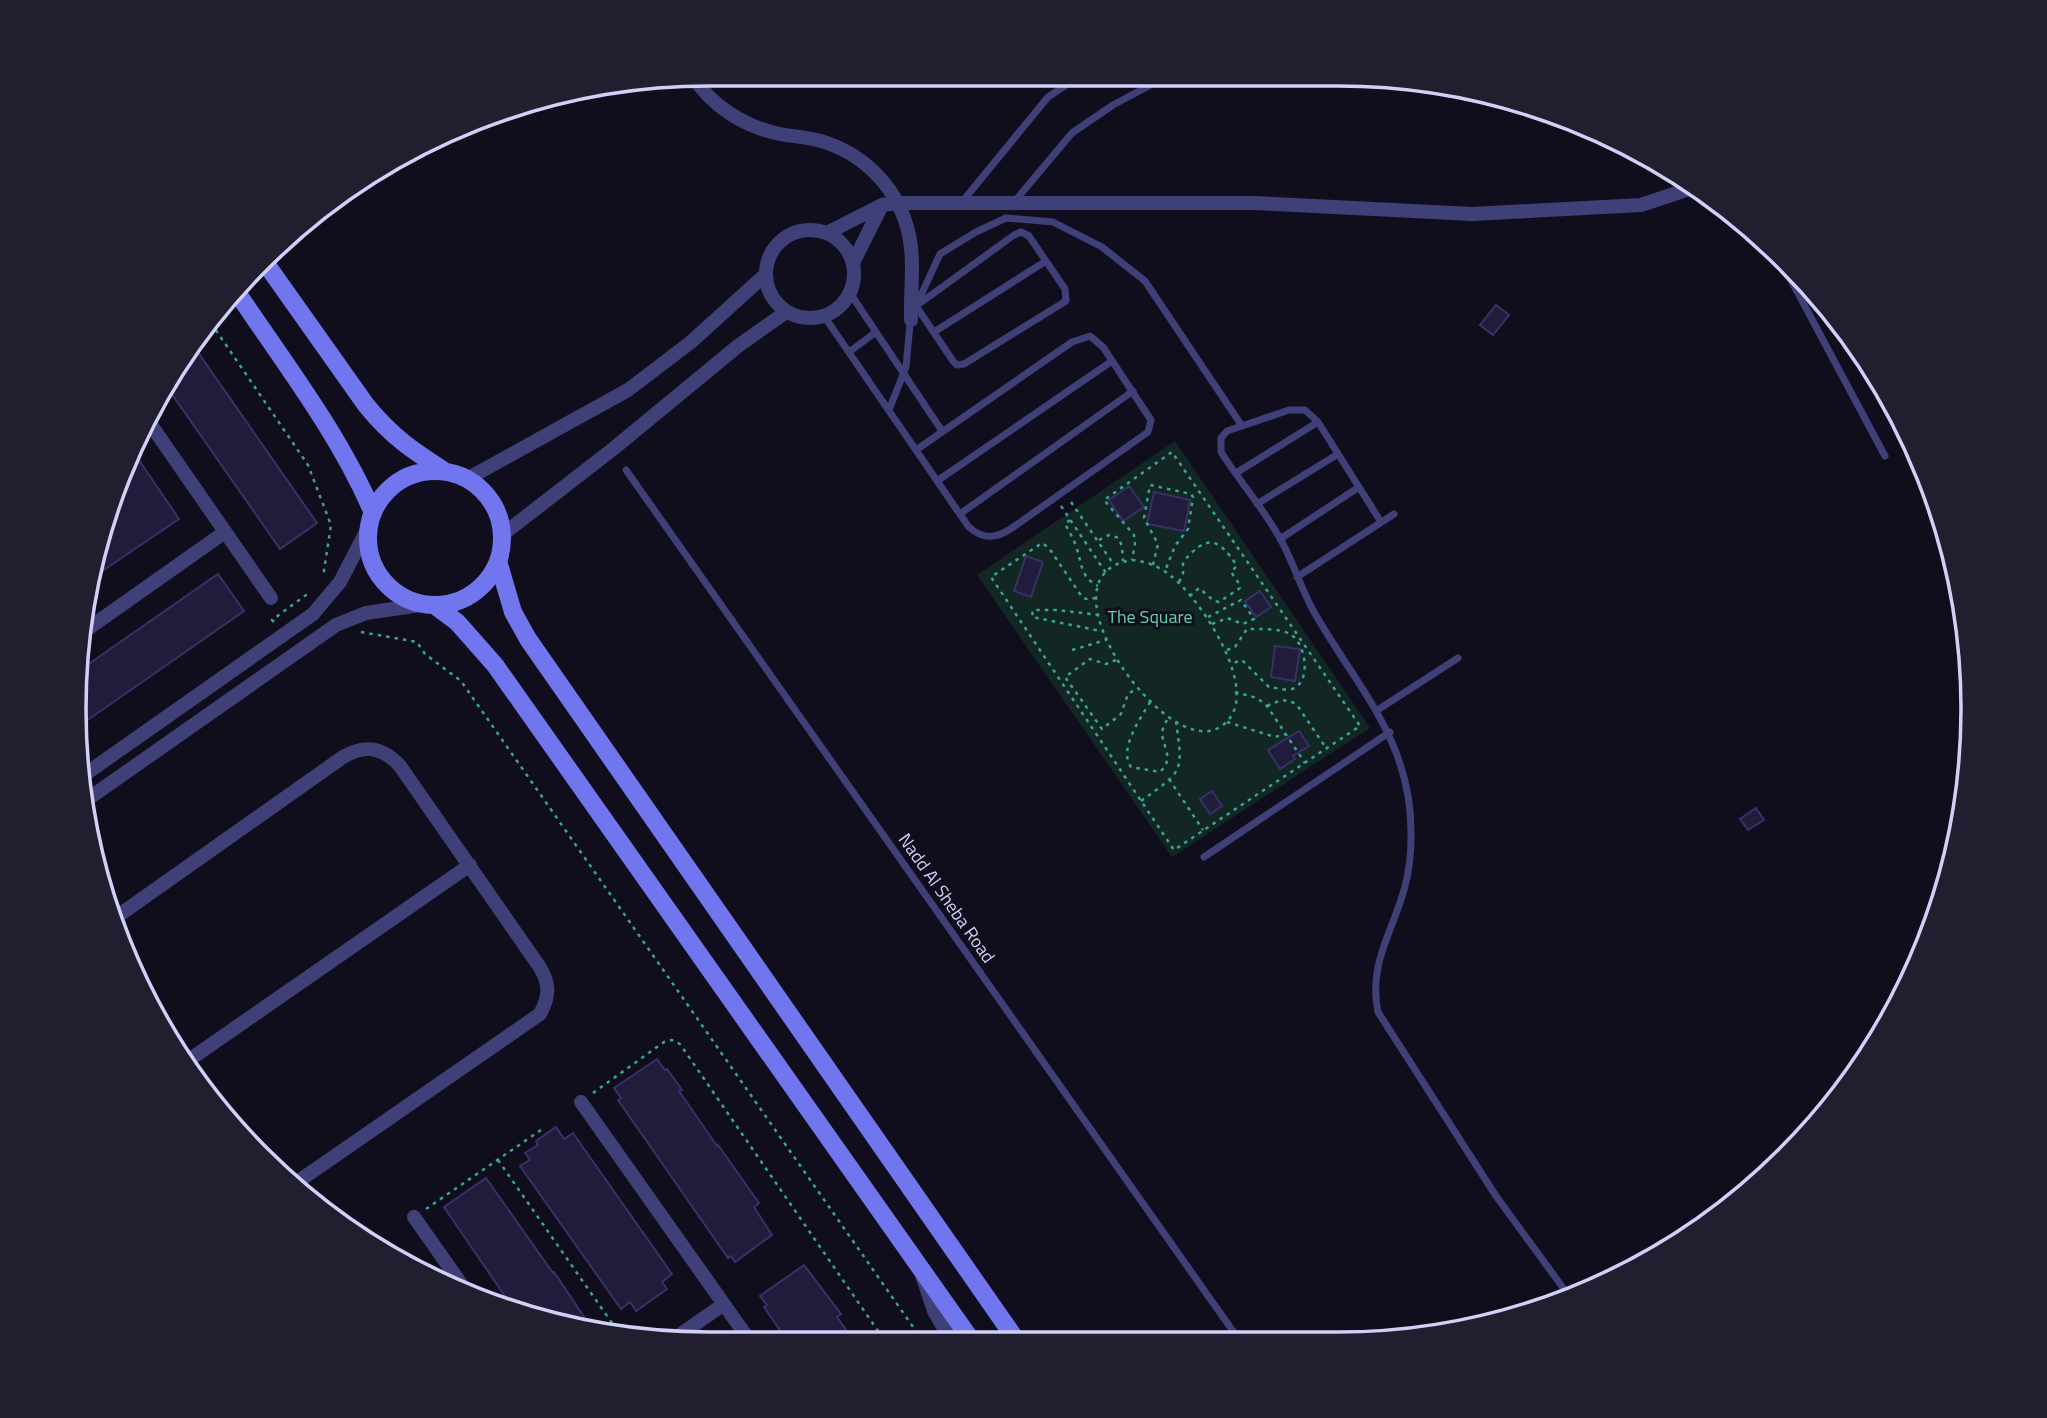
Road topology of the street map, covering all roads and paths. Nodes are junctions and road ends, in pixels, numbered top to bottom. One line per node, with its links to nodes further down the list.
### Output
1 (700, 86): 7 (street)
2 (1065, 86): 5 (lane)
3 (1149, 86): 6 (lane)
4 (1684, 191): 6 (street)
5 (961, 202): 6 (street); 7 (street)
6 (1014, 202)
7 (890, 204): 8 (street); 10 (street); 17 (street)
8 (827, 233): 10 (street); 12 (street)
9 (1046, 261): 17 (lane); 21 (lane); 21 (lane)
10 (853, 263): 14 (street)
11 (269, 267): 35 (main road)
12 (765, 275): 16 (street); 37 (street)
13 (1792, 282): 33 (lane)
14 (850, 293): 18 (street); 20 (lane)
15 (240, 298): 45 (main road)
16 (786, 312): 18 (street); 49 (street)
17 (914, 313): 21 (lane); 24 (lane); 28 (lane)
18 (824, 316): 22 (lane)
19 (215, 329): 72 (path)
20 (876, 332): 22 (lane); 24 (lane)
21 (934, 332)
22 (849, 352): 26 (lane)
23 (1112, 361): 25 (lane); 30 (lane); 38 (lane)
24 (904, 374): 26 (lane); 30 (lane)
25 (1133, 391): 40 (lane); 43 (lane)
26 (888, 410): 31 (lane)
27 (1318, 422): 28 (lane); 32 (lane); 36 (lane)
28 (1242, 426): 36 (lane)
29 (153, 428): 48 (street)
30 (942, 431): 31 (lane)
31 (916, 450): 38 (lane)
32 (1338, 454): 39 (lane); 42 (lane)
33 (1885, 456)
34 (626, 470): 117 (lane, Nadd Al Sheba Road)
35 (446, 472): 37 (main road); 45 (main road)
36 (1236, 473): 42 (lane)
37 (467, 479): 49 (main road)
38 (937, 481): 43 (lane)
39 (1359, 487): 47 (lane); 50 (lane)
40 (1055, 498): 43 (lane); 46 (path)
41 (1070, 501): 51 (path)
42 (1257, 504): 50 (lane)
43 (960, 514)
44 (1394, 514): 47 (lane)
45 (371, 519): 65 (main road); 72 (street)
46 (1070, 520): 58 (path); 61 (path)
47 (1381, 522): 59 (lane)
48 (225, 532): 63 (street); 69 (street)
49 (502, 535): 53 (main road)
50 (1280, 539): 59 (lane)
51 (1097, 541): 54 (path); 55 (path)
52 (1132, 560): 54 (path); 56 (path); 89 (path)
53 (498, 561): 65 (main road); 116 (main road)
54 (1123, 561): 55 (path)
55 (1114, 565): 58 (path)
56 (1153, 565): 57 (path); 57 (path)
57 (1165, 571): 60 (path)
58 (1106, 573): 61 (path)
59 (1297, 577): 83 (lane)
60 (1179, 583): 62 (path); 62 (path)
61 (1098, 586): 64 (path)
62 (1191, 596): 67 (path)
63 (271, 598)
64 (1097, 598): 66 (path); 94 (path)
65 (431, 605): 93 (street); 105 (main road)
66 (1099, 615): 70 (path); 70 (path)
67 (1208, 618): 68 (path); 68 (path)
68 (1212, 624): 75 (path)
69 (91, 626)
70 (1103, 631): 73 (path)
71 (353, 632): 113 (path)
72 (284, 636): 91 (street)
73 (1106, 639): 74 (path); 77 (path)
74 (1072, 650)
75 (1225, 650): 78 (path); 78 (path)
76 (1458, 658): 83 (lane)
77 (1116, 660): 79 (path); 79 (path)
78 (1230, 664): 80 (path)
79 (1136, 689): 81 (path)
80 (1235, 692): 82 (path); 86 (path)
81 (1150, 702): 84 (path); 84 (path)
82 (1267, 706): 88 (path); 89 (path)
83 (1377, 711): 87 (lane)
84 (1168, 716): 85 (path)
85 (1176, 721): 86 (path); 92 (path)
86 (1227, 722): 88 (path)
87 (1390, 733): 96 (lane); 107 (lane)
88 (1286, 734): 90 (path)
89 (1326, 749): 90 (path)
90 (1305, 763): 95 (path)
91 (89, 771)
92 (1169, 779): 94 (path); 95 (path)
93 (92, 796)
94 (1141, 801): 95 (path)
95 (1203, 830)
96 (1204, 857)
97 (470, 865): 98 (street); 99 (street); 103 (street)
98 (121, 914)
99 (193, 1057)
100 (581, 1102): 108 (street); 112 (path)
101 (541, 1130): 102 (path)
102 (498, 1160): 104 (path); 109 (path)
103 (300, 1180)
104 (414, 1217): 106 (street)
105 (920, 1267): 114 (street); 115 (main road)
106 (459, 1280)
107 (1564, 1290)
108 (724, 1304): 110 (street); 111 (street)
109 (613, 1324)
110 (685, 1331)
111 (743, 1332)
112 (878, 1332)
113 (916, 1332)
114 (946, 1332)
115 (965, 1332)
116 (1010, 1332)
117 (1233, 1332)

